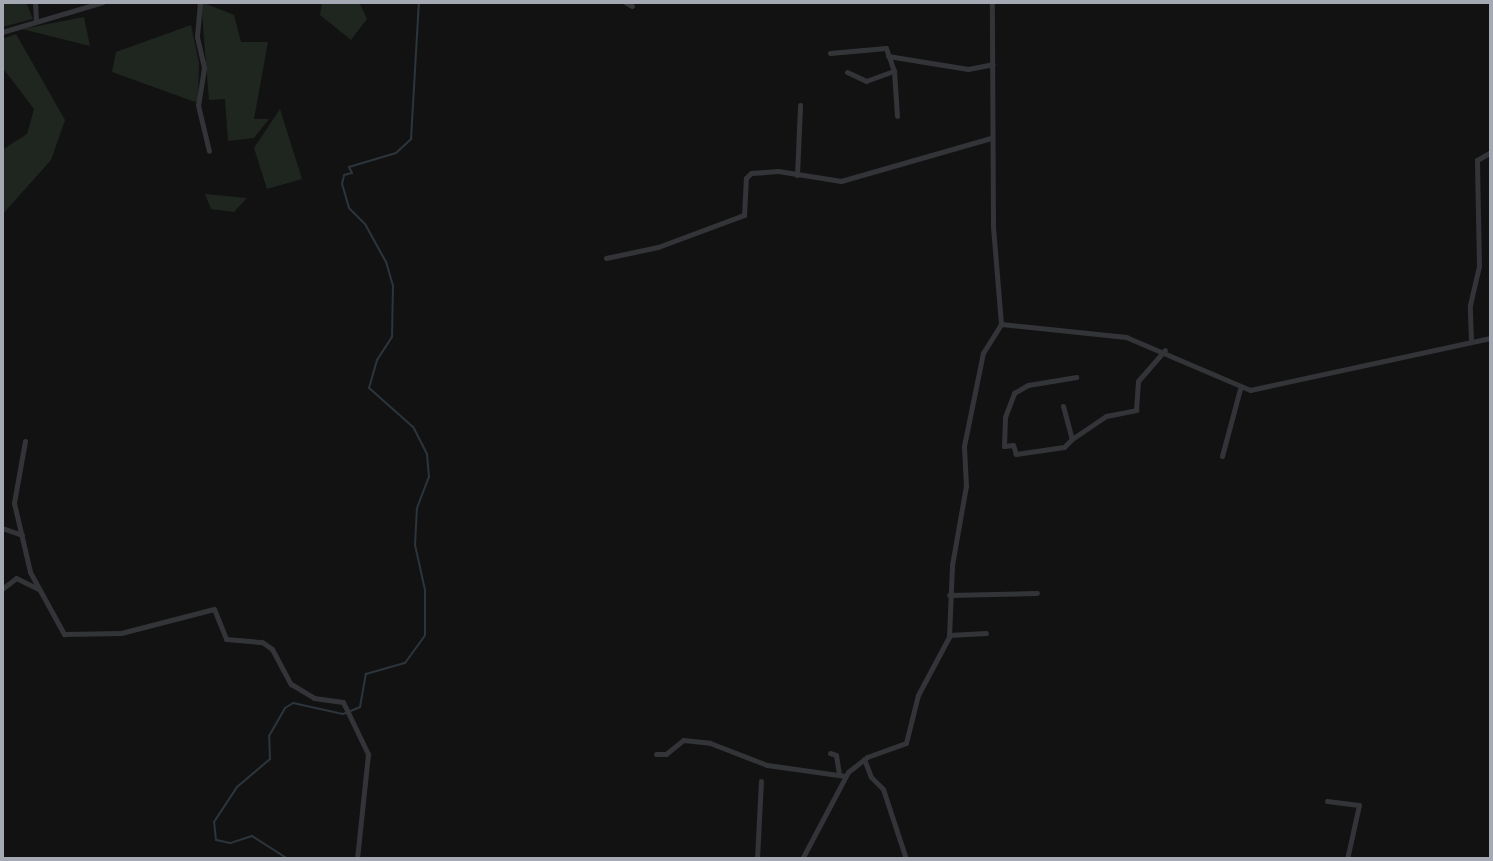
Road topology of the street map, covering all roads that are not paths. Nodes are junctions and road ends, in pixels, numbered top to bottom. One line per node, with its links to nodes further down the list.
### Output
1 (35, 2): 7 (street)
2 (103, 2): 7 (street)
3 (200, 2): 17 (street)
4 (625, 2): 6 (street)
5 (992, 2): 11 (street)
6 (632, 6)
7 (36, 20): 8 (street)
8 (2, 32)
9 (830, 53): 10 (street)
10 (888, 56): 11 (street); 12 (street)
11 (993, 64): 16 (street)
12 (894, 71): 13 (street); 15 (street)
13 (847, 72)
14 (800, 105): 19 (street)
15 (897, 116)
16 (991, 138): 19 (street); 21 (street)
17 (209, 151)
18 (1491, 152): 23 (street)
19 (797, 175): 20 (street)
20 (606, 258)
21 (1001, 324): 24 (street); 36 (street)
22 (1491, 338): 23 (street)
23 (1471, 341): 26 (street)
24 (1165, 350): 26 (street); 28 (street)
25 (1076, 377): 28 (street)
26 (1240, 389): 30 (street)
27 (1063, 406): 28 (street)
28 (1072, 439)
29 (25, 441): 32 (street)
30 (1222, 456)
31 (2, 528): 32 (street)
32 (22, 535): 34 (street)
33 (2, 589): 34 (street)
34 (39, 589): 45 (street)
35 (1037, 593): 36 (street)
36 (949, 595): 38 (street)
37 (986, 633): 38 (street)
38 (949, 635): 41 (street)
39 (830, 753): 42 (street)
40 (656, 754): 42 (street)
41 (864, 759): 42 (street); 48 (street)
42 (842, 774): 47 (street)
43 (761, 781): 46 (street)
44 (1327, 801): 49 (street)
45 (357, 859)
46 (757, 859)
47 (802, 859)
48 (906, 859)
49 (1347, 859)

